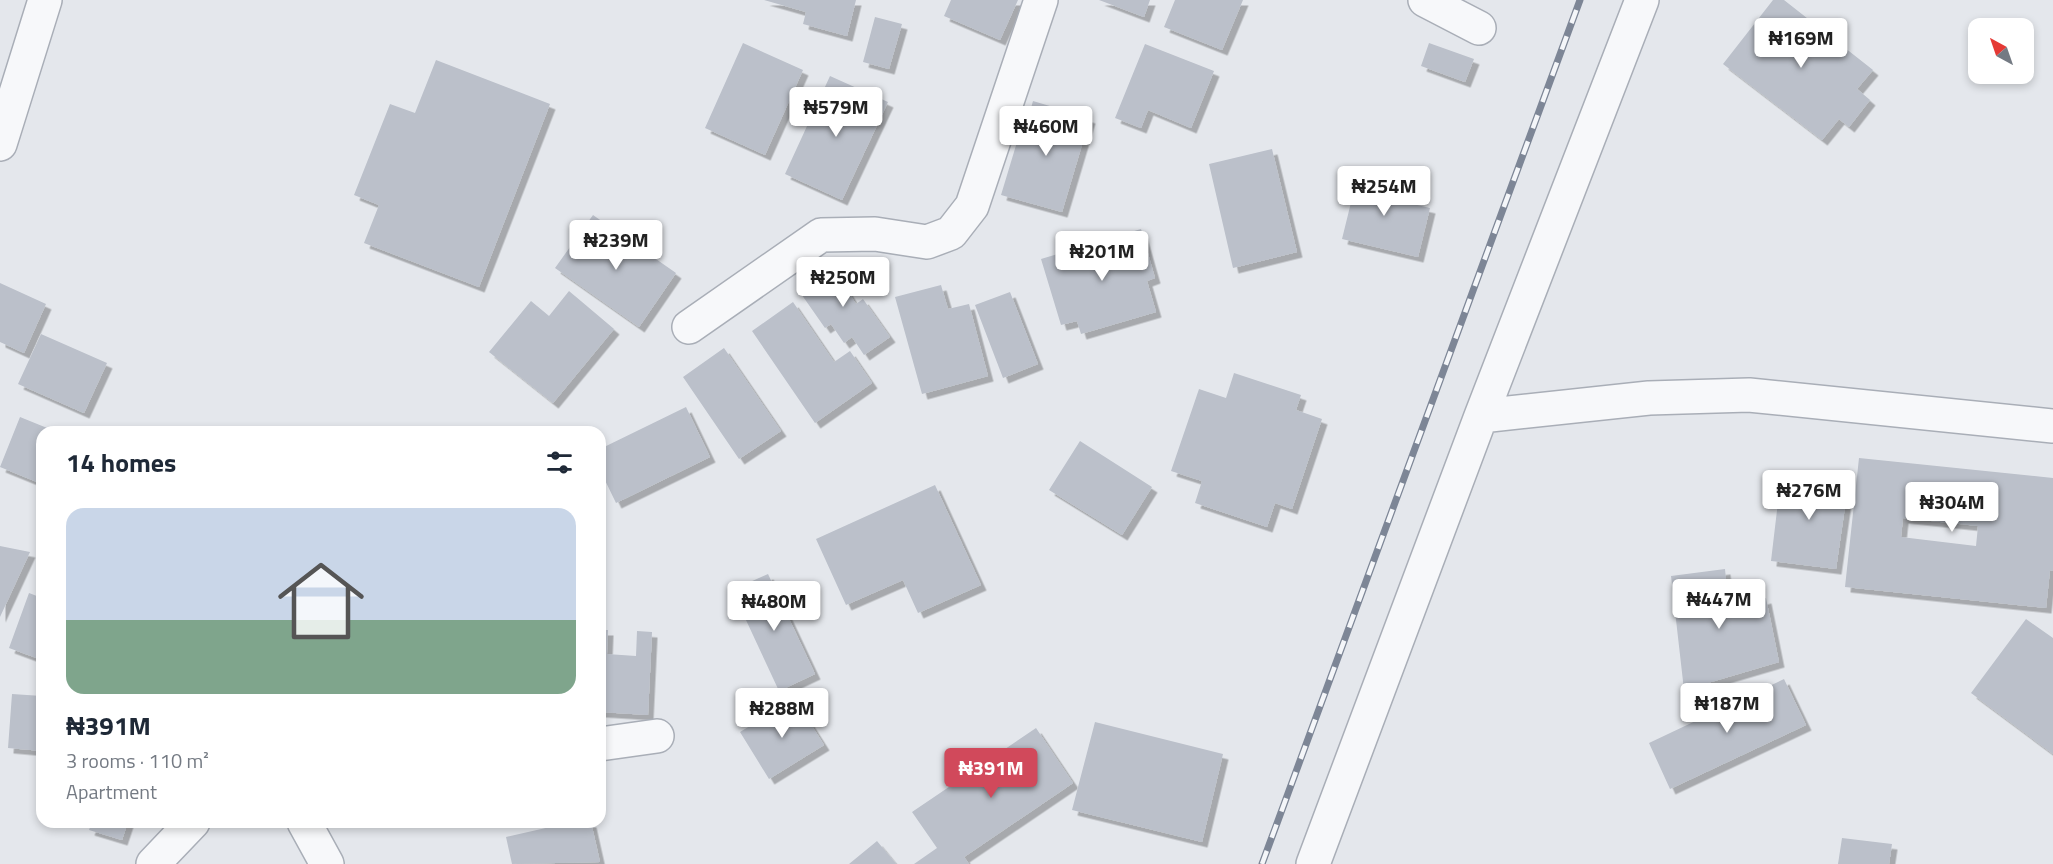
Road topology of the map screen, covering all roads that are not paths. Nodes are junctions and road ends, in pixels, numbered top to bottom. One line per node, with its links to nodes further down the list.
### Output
1 (45, 0): 6 (street)
2 (1041, 0): 7 (street)
3 (1425, 0): 5 (street)
4 (1642, 0): 8 (street)
5 (1479, 28)
6 (0, 144)
7 (689, 327)
8 (1480, 416): 9 (street); 16 (street)
9 (2053, 426)
10 (657, 736): 11 (street)
11 (606, 743)
12 (187, 828): 14 (street)
13 (307, 828): 15 (street)
14 (153, 864)
15 (327, 864)
16 (1313, 864)

